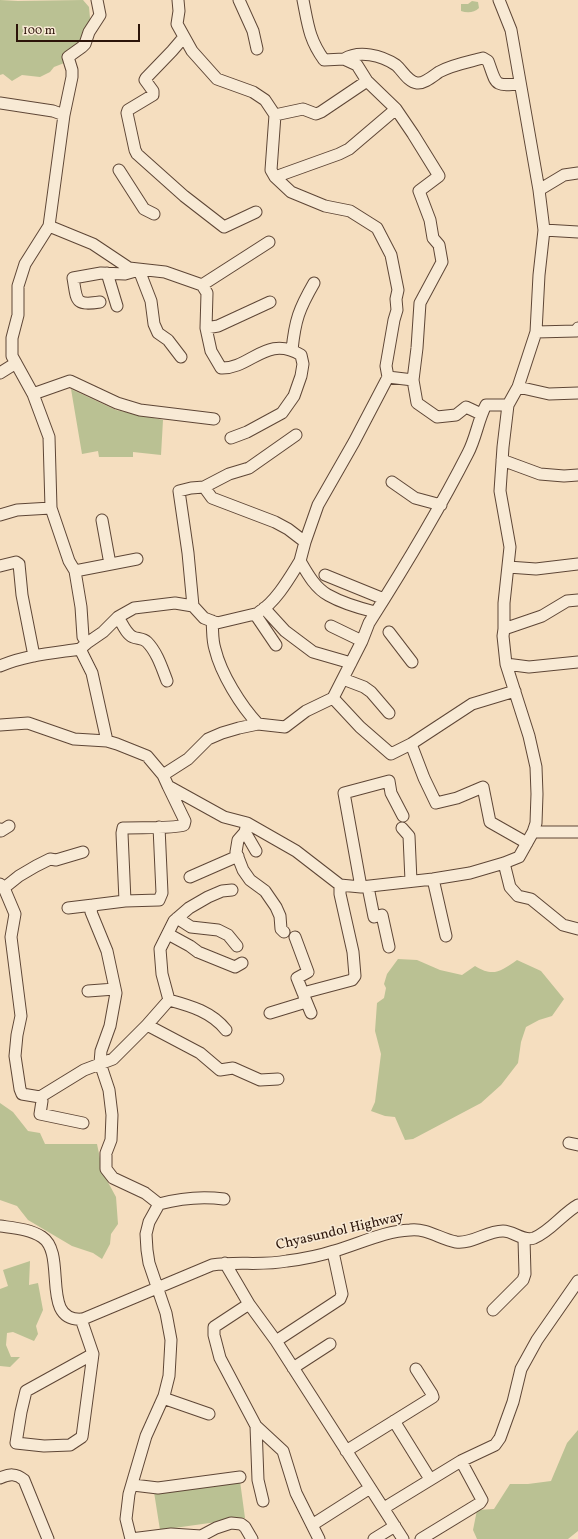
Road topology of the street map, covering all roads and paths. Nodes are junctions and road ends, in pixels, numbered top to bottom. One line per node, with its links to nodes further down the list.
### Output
1 (97, 0): 13 (street)
2 (178, 0): 6 (street)
3 (239, 0): 7 (street)
4 (303, 0): 8 (street)
5 (499, 0): 10 (street)
6 (184, 37): 14 (street); 19 (street)
7 (257, 49)
8 (344, 59): 9 (street); 10 (street)
9 (367, 81): 12 (street); 14 (street)
10 (520, 84): 18 (street)
11 (0, 103): 13 (street)
12 (396, 109): 17 (street); 40 (street)
13 (64, 115): 21 (street)
14 (275, 115): 17 (street)
15 (119, 170): 20 (street)
16 (578, 173): 18 (street)
17 (275, 176): 39 (street)
18 (539, 190): 22 (street)
19 (256, 212)
20 (154, 214)
21 (49, 226): 25 (street); 37 (street)
22 (544, 230): 23 (street); 34 (street)
23 (578, 232)
24 (269, 242): 28 (street)
25 (139, 270): 26 (street); 28 (street); 36 (street)
26 (107, 273): 29 (street); 31 (street)
27 (314, 282): 35 (street)
28 (202, 285): 32 (street)
29 (100, 302)
30 (270, 302): 32 (street)
31 (117, 306)
32 (206, 328): 35 (street)
33 (578, 328): 34 (street)
34 (536, 332): 41 (street)
35 (292, 350): 48 (street)
36 (181, 356)
37 (16, 363): 38 (street); 43 (street)
38 (0, 373)
39 (388, 377): 40 (street); 57 (street)
40 (413, 380): 45 (street)
41 (518, 387): 42 (street); 44 (street)
42 (578, 393)
43 (33, 394): 46 (street); 54 (street)
44 (508, 405): 45 (street); 49 (street)
45 (481, 414): 53 (street)
46 (214, 420)
47 (296, 435): 52 (street)
48 (231, 438)
49 (502, 460): 50 (street); 63 (street)
50 (578, 475)
51 (392, 482): 53 (street)
52 (204, 487): 57 (street); 68 (street)
53 (441, 505): 66 (street)
54 (52, 508): 55 (street); 64 (street)
55 (0, 515)
56 (102, 520): 60 (street)
57 (305, 542): 59 (street)
58 (137, 559): 60 (street)
59 (300, 561): 69 (street); 70 (street)
60 (110, 564): 64 (street)
61 (578, 564): 63 (street)
62 (0, 566): 79 (street)
63 (508, 567): 74 (street)
64 (75, 571): 78 (street)
65 (325, 575): 66 (street)
66 (384, 599): 70 (street)
67 (578, 600): 74 (street)
68 (193, 606): 71 (street); 72 (street)
69 (259, 611): 72 (street); 77 (street); 82 (street)
70 (375, 612): 76 (street)
71 (118, 617): 78 (street); 86 (street)
72 (212, 621): 90 (street)
73 (331, 626): 76 (street)
74 (504, 629): 83 (street)
75 (389, 632): 80 (street)
76 (362, 641): 82 (street)
77 (276, 645)
78 (83, 646): 79 (street); 92 (street)
79 (34, 656): 84 (street)
80 (412, 662)
81 (578, 662): 83 (street)
82 (351, 663): 85 (street)
83 (506, 664): 87 (street)
84 (0, 666)
85 (343, 679): 88 (street); 89 (street)
86 (167, 681)
87 (515, 691): 93 (street); 100 (street)
88 (333, 698): 90 (street); 93 (street)
89 (389, 713)
90 (258, 724): 94 (street)
91 (0, 725): 92 (street)
92 (107, 741): 94 (street)
93 (411, 744): 102 (street)
94 (163, 775): 95 (street)
95 (168, 786): 97 (street); 98 (street)
96 (403, 816): 112 (street)
97 (159, 827): 114 (street); 114 (street)
98 (246, 827): 103 (street); 105 (street); 110 (street)
99 (402, 828): 109 (street)
100 (533, 832): 101 (street); 102 (street)
101 (578, 832)
102 (528, 843): 106 (street)
103 (256, 851)
104 (83, 852): 111 (street)
105 (238, 856): 107 (street); 119 (street)
106 (504, 863): 108 (street); 118 (street)
107 (190, 877)
108 (433, 879): 109 (street); 121 (street)
109 (411, 881): 112 (street)
110 (340, 885): 112 (street); 128 (street)
111 (2, 886): 136 (street)
112 (364, 887): 124 (street)
113 (232, 890): 117 (street)
114 (125, 901): 115 (street)
115 (92, 905): 116 (street); 126 (street)
116 (68, 908)
117 (177, 918): 120 (street); 123 (street)
118 (578, 929)
119 (284, 932)
120 (168, 934): 125 (street); 129 (street)
121 (446, 936)
122 (295, 937): 128 (street)
123 (237, 946)
124 (389, 947)
125 (242, 963)
126 (115, 989): 127 (street); 134 (street)
127 (88, 991)
128 (304, 998): 130 (street); 131 (street)
129 (169, 1000): 132 (street); 133 (street)
130 (270, 1013)
131 (311, 1013)
132 (147, 1025): 134 (street); 135 (street)
133 (226, 1030)
134 (100, 1063): 136 (street); 139 (street)
135 (278, 1079)
136 (40, 1097): 137 (street)
137 (83, 1123)
138 (224, 1199): 139 (street)
139 (159, 1204): 146 (street)
140 (578, 1205): 142 (street)
141 (0, 1226): 149 (street)
142 (524, 1239): 143 (street, Chyasundol Highway); 148 (street)
143 (333, 1252): 144 (street, Chyasundol Highway); 150 (street)
144 (225, 1263): 146 (street, Chyasundol Highway); 147 (street)
145 (578, 1281): 160 (street)
146 (158, 1288): 149 (street, Chyasundol Highway); 155 (street)
147 (249, 1304): 150 (street); 158 (street)
148 (493, 1310)
149 (81, 1319): 152 (street)
150 (276, 1341): 153 (street)
151 (330, 1344): 153 (street)
152 (93, 1354): 152 (street)
153 (293, 1368): 159 (street)
154 (416, 1369): 157 (street)
155 (163, 1398): 156 (street); 164 (street)
156 (209, 1414)
157 (394, 1421): 159 (street); 163 (street)
158 (256, 1426): 166 (street); 168 (street)
159 (346, 1451): 165 (street)
160 (461, 1461): 163 (street); 176 (street)
161 (0, 1478): 170 (street)
162 (240, 1478): 164 (street)
163 (430, 1479): 167 (street)
164 (133, 1485): 171 (street)
165 (370, 1488): 167 (street); 168 (street)
166 (263, 1501)
167 (384, 1508): 169 (street)
168 (312, 1525): 173 (street)
169 (395, 1526): 174 (street); 175 (street)
170 (48, 1539)
171 (131, 1539): 172 (street)
172 (252, 1539)
173 (319, 1539)
174 (374, 1539)
175 (403, 1539)
176 (421, 1539)

